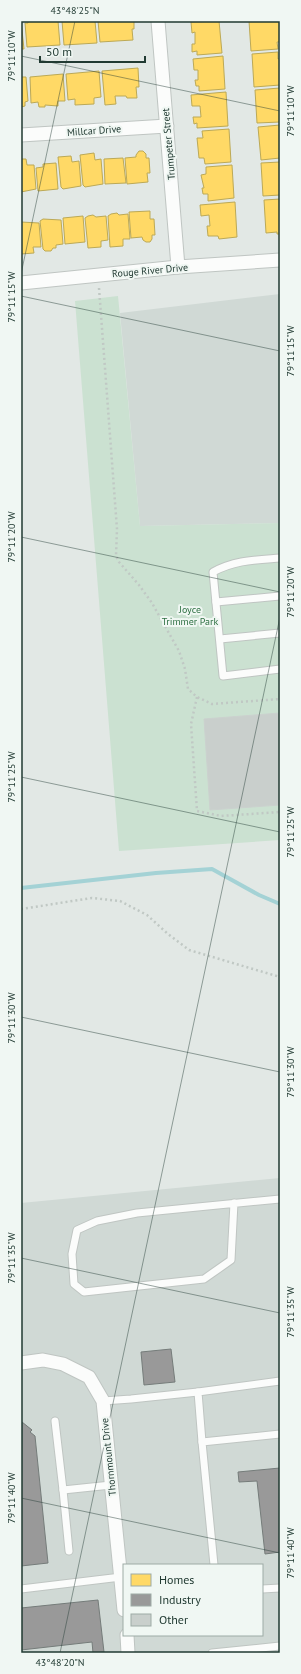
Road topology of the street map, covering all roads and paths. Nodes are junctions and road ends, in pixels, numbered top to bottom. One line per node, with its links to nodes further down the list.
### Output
1 (158, 21): 2 (street, Trumpeter Street)
2 (167, 126): 3 (street, Millcar Drive); 5 (street, Trumpeter Street)
3 (21, 135)
4 (280, 260): 5 (street, Rouge River Drive)
5 (178, 267): 6 (street, Rouge River Drive)
6 (98, 274): 7 (street, Rouge River Drive); 14 (path)
7 (21, 283)
8 (280, 558): 10 (lane)
9 (280, 596): 10 (lane)
10 (216, 602): 12 (lane)
11 (280, 633): 12 (lane)
12 (220, 639): 13 (lane)
13 (280, 669)
14 (197, 697): 15 (path); 16 (path)
15 (280, 699)
16 (280, 812)
17 (21, 909): 18 (path)
18 (280, 977)
19 (280, 1199): 20 (lane)
20 (234, 1202): 20 (lane)
21 (21, 1363): 24 (street, Thornmount Drive)
22 (280, 1381): 23 (lane)
23 (198, 1392): 24 (lane); 27 (lane)
24 (103, 1401): 28 (street, Thornmount Drive)
25 (55, 1421): 29 (lane)
26 (280, 1434): 27 (lane)
27 (202, 1442): 31 (lane)
28 (111, 1484): 29 (lane); 32 (street, Thornmount Drive)
29 (63, 1490): 30 (lane)
30 (69, 1551)
31 (214, 1564)
32 (121, 1577): 34 (lane); 36 (street, Thornmount Drive)
33 (280, 1588): 35 (lane)
34 (21, 1589)
35 (263, 1589)
36 (123, 1599)
37 (126, 1636): 39 (street)
38 (280, 1646): 40 (lane)
39 (128, 1653)
40 (212, 1653)

